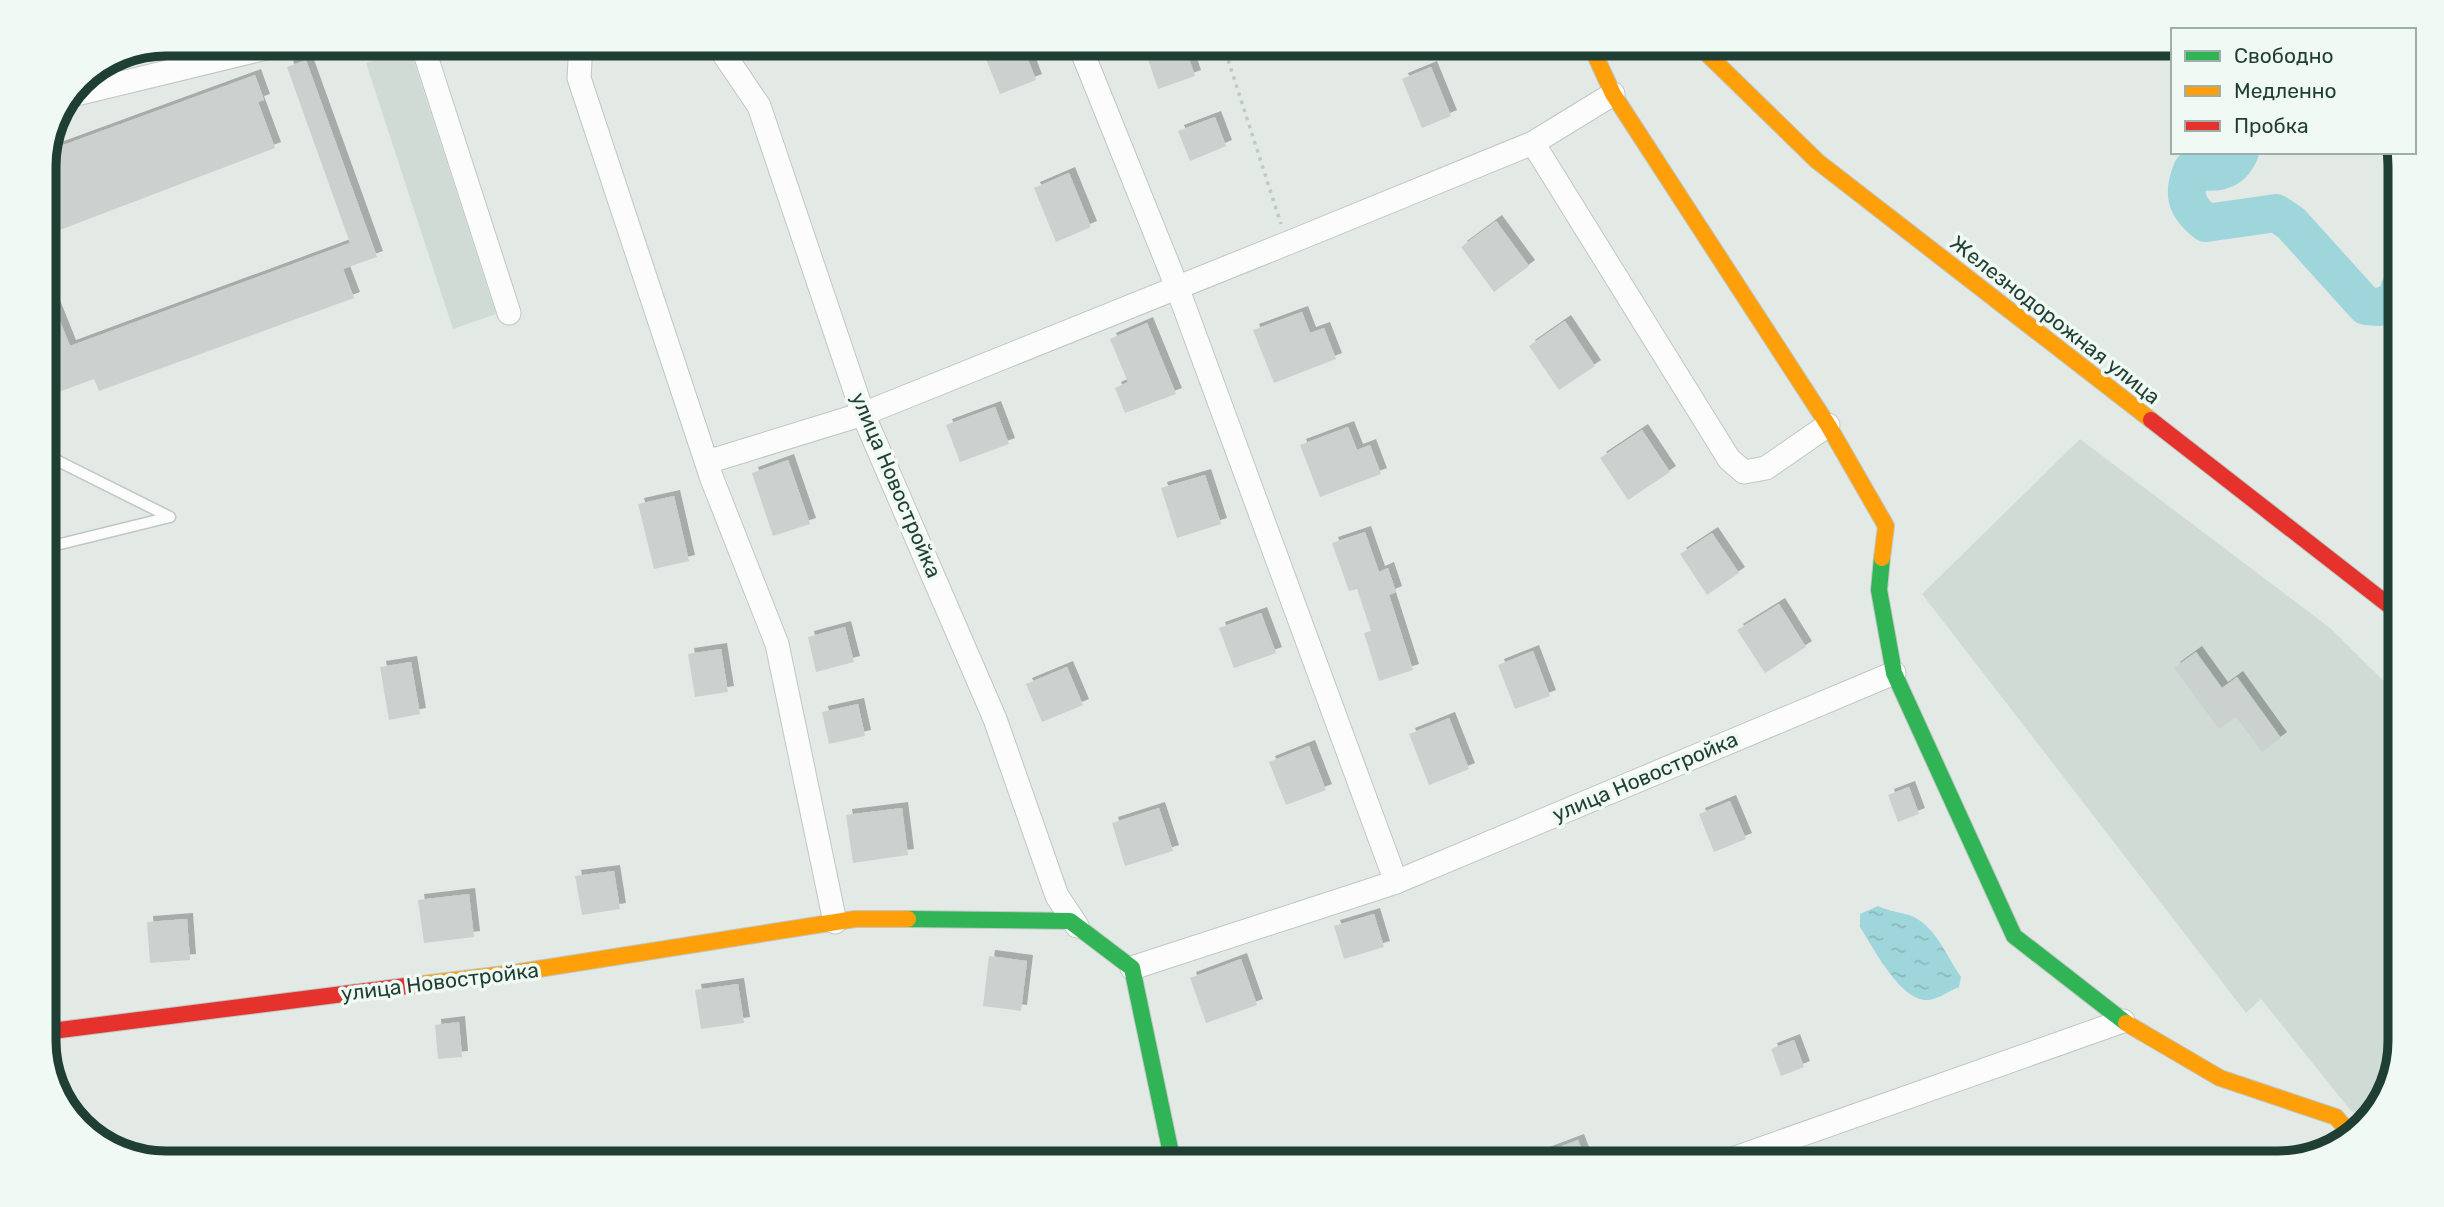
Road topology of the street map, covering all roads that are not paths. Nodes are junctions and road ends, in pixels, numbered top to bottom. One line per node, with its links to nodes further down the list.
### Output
1 (229, 56): 8 (street)
2 (426, 56): 12 (street)
3 (580, 56): 16 (street)
4 (725, 56): 13 (street, улица Новостройка)
5 (1084, 56): 11 (street)
6 (1596, 56): 9 (street)
7 (1709, 56): 18 (street, Железнодорожная улица)
8 (85, 92)
9 (1613, 94): 10 (street); 14 (street)
10 (1533, 143): 11 (street); 14 (street)
11 (1177, 287): 13 (street); 20 (street)
12 (509, 313)
13 (863, 414): 16 (street); 22 (street, улица Новостройка)
14 (1828, 425): 19 (street)
15 (56, 460): 17 (lane)
16 (707, 462): 21 (street)
17 (56, 545)
18 (2388, 605)
19 (1894, 673): 20 (street, улица Новостройка); 24 (street)
20 (1396, 881): 23 (street, улица Новостройка)
21 (835, 922): 22 (street, улица Новостройка); 25 (street, улица Новостройка)
22 (1077, 926): 23 (street, улица Новостройка)
23 (1132, 968): 27 (street)
24 (2123, 1021): 26 (street); 28 (street)
25 (56, 1030)
26 (2345, 1128)
27 (1170, 1151)
28 (1755, 1151)

